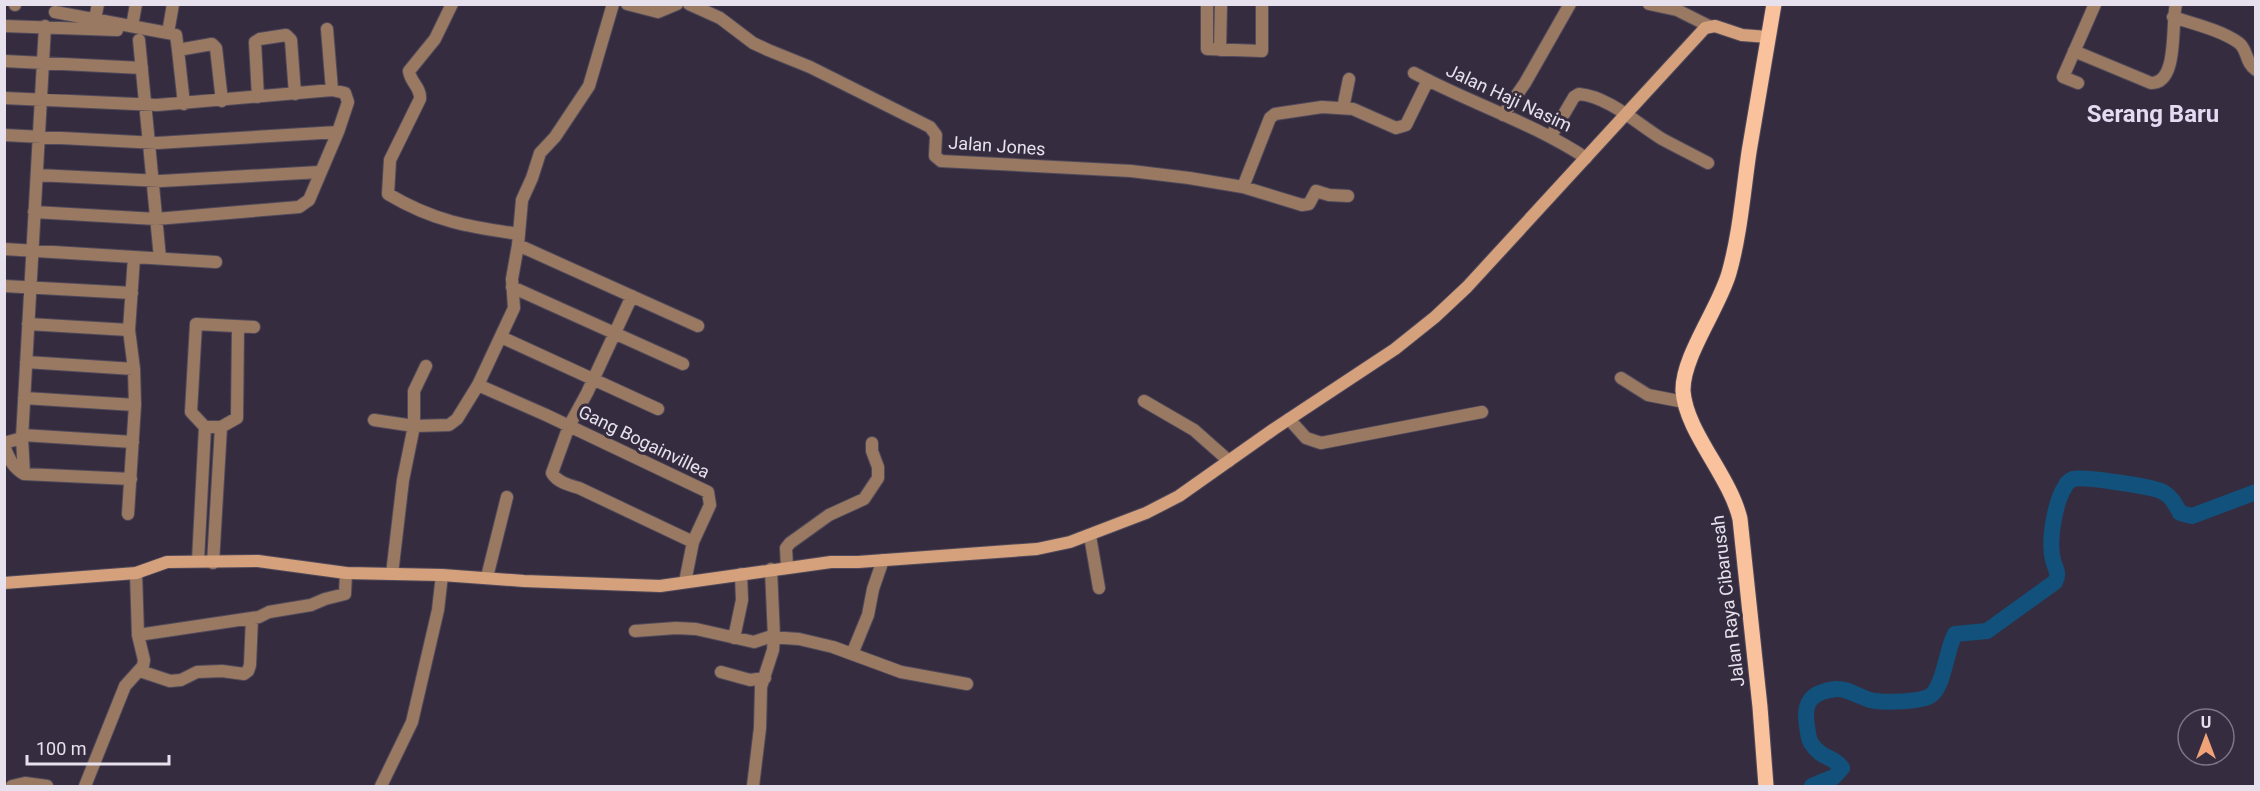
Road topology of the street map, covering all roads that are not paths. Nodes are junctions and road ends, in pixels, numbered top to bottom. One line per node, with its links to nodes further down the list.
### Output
1 (98, 4): 18 (street)
2 (136, 4): 22 (street)
3 (173, 4): 25 (street)
4 (452, 4): 64 (street)
5 (613, 4): 64 (street)
6 (627, 4): 7 (street)
7 (677, 4)
8 (689, 4): 60 (street, Jalan Jones)
9 (1206, 4): 29 (street)
10 (1221, 4): 29 (street)
11 (1262, 4): 29 (street)
12 (1570, 4): 48 (street)
13 (1649, 4): 23 (street)
14 (1774, 4): 26 (main road, Jalan Raya Cibarusah)
15 (2095, 4): 30 (street)
16 (56, 8): 18 (street); 21 (street)
17 (2175, 11): 30 (street); 34 (street)
18 (95, 20): 19 (street)
19 (118, 24): 21 (street); 22 (street)
20 (4, 26): 21 (street)
21 (48, 26): 32 (street)
22 (132, 26): 25 (street)
23 (1709, 26): 26 (street); 49 (street)
24 (327, 29): 39 (street)
25 (168, 33): 28 (street)
26 (1768, 37): 91 (main road, Jalan Raya Cibarusah)
27 (139, 40): 33 (street)
28 (178, 50): 44 (street); 45 (street)
29 (1220, 50)
30 (2074, 51): 38 (street)
31 (4, 61): 32 (street)
32 (43, 63): 33 (street); 43 (street)
33 (142, 68): 46 (street)
34 (2256, 70)
35 (1414, 73): 37 (street)
36 (1349, 79): 47 (street)
37 (1428, 80): 47 (street, Jalan Haji Nasim); 48 (street, Jalan Haji Nasim)
38 (2079, 83)
39 (332, 90): 40 (street); 50 (street)
40 (295, 94): 41 (street); 41 (street)
41 (258, 97): 44 (street)
42 (4, 98): 43 (street)
43 (41, 100): 46 (street); 53 (street)
44 (222, 101): 45 (street)
45 (184, 104): 46 (street)
46 (145, 105): 54 (street)
47 (1342, 108): 60 (street, Jalan Haji Nasim)
48 (1503, 115): 52 (street, Jalan Haji Nasim)
49 (1626, 115): 52 (street); 55 (street); 56 (street)
50 (338, 132): 54 (street); 57 (street)
51 (4, 135): 53 (street)
52 (1551, 136): 55 (street, Jalan Haji Nasim)
53 (39, 137): 54 (street); 58 (street)
54 (149, 142): 59 (street)
55 (1586, 158): 95 (street)
56 (1708, 163)
57 (321, 172): 59 (street); 63 (street)
58 (36, 174): 59 (street); 62 (street)
59 (152, 180): 63 (street)
60 (1243, 187): 61 (street, Jalan Jones)
61 (1348, 196)
62 (34, 212): 63 (street); 66 (street)
63 (156, 219): 68 (street)
64 (519, 240): 72 (street); 74 (street)
65 (4, 249): 66 (street)
66 (32, 250): 67 (street); 71 (street)
67 (134, 256): 68 (street); 73 (street)
68 (160, 258): 69 (street)
69 (216, 262)
70 (4, 286): 71 (street)
71 (31, 287): 73 (street); 75 (street)
72 (512, 287): 80 (street); 81 (street)
73 (132, 293): 79 (street)
74 (632, 296): 76 (street); 80 (street)
75 (28, 324): 79 (street); 82 (street)
76 (698, 326)
77 (238, 327): 78 (street); 99 (street); 100 (street)
78 (254, 327)
79 (129, 330): 85 (street)
80 (614, 332): 83 (street); 87 (street)
81 (501, 337): 87 (street); 88 (street)
82 (26, 362): 85 (street); 89 (street)
83 (683, 364)
84 (426, 366): 97 (street)
85 (134, 369): 92 (street)
86 (1620, 378): 91 (street)
87 (593, 379): 93 (street); 98 (street)
88 (478, 385): 97 (street); 98 (street, Gang Bogainvillea)
89 (24, 398): 92 (street); 101 (street)
90 (1144, 401): 105 (street)
91 (1684, 402): 141 (main road, Jalan Raya Cibarusah)
92 (135, 405): 102 (street)
93 (658, 409)
94 (1482, 412): 95 (street)
95 (1289, 419): 105 (street)
96 (374, 420): 97 (street)
97 (414, 426): 119 (street)
98 (569, 426): 111 (street, Gang Bogainvillea); 111 (street)
99 (205, 427): 100 (street); 113 (street)
100 (221, 427): 114 (street)
101 (22, 437): 102 (street); 104 (street); 106 (street)
102 (133, 442): 107 (street)
103 (872, 443): 115 (street)
104 (4, 445): 106 (street)
105 (1229, 462): 110 (street)
106 (24, 474): 107 (street)
107 (130, 479): 109 (street)
108 (507, 497): 122 (street)
109 (128, 514)
110 (1089, 536): 112 (street); 125 (street)
111 (693, 542): 123 (street, Gang Bogainvillea)
112 (883, 560): 115 (street); 131 (street)
113 (198, 561): 114 (street); 117 (street)
114 (213, 563): 118 (street)
115 (787, 567): 116 (street)
116 (771, 569): 120 (street); 129 (street)
117 (136, 573): 124 (street); 128 (street)
118 (346, 573): 119 (street); 126 (street)
119 (392, 574): 121 (street)
120 (741, 574): 123 (street); 130 (street)
121 (442, 575): 122 (street); 139 (street)
122 (487, 577): 123 (street)
123 (685, 582)
124 (4, 583)
125 (1098, 588)
126 (252, 618): 128 (street); 132 (street)
127 (635, 631): 130 (street)
128 (138, 635): 132 (street)
129 (774, 637): 130 (street); 131 (street); 134 (street)
130 (734, 638)
131 (852, 654): 135 (street)
132 (140, 671): 138 (street)
133 (721, 672): 134 (street)
134 (765, 678): 140 (street)
135 (967, 684)
136 (12, 786): 137 (street)
137 (47, 786)
138 (85, 786)
139 (381, 786)
140 (753, 786)
141 (1766, 786)

